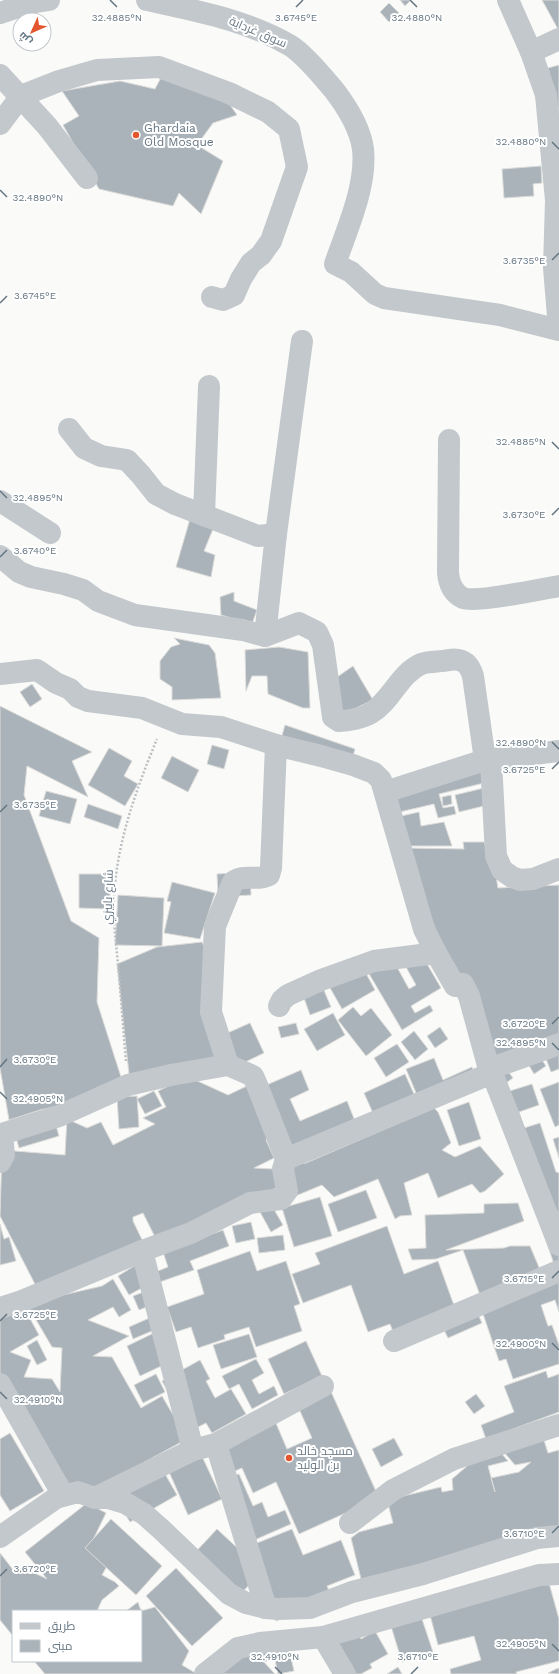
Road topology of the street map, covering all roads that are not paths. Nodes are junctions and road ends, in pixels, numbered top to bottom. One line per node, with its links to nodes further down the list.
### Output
1 (49, 0): 4 (street)
2 (147, 0): 13 (street, سوق غرداية)
3 (508, 0): 6 (street)
4 (0, 13)
5 (559, 40): 6 (street)
6 (531, 52): 10 (street)
7 (0, 75): 8 (street)
8 (21, 96): 9 (street); 11 (street); 12 (street)
9 (0, 124)
10 (557, 172): 13 (street)
11 (87, 178)
12 (212, 297)
13 (559, 329)
14 (302, 341): 21 (street)
15 (209, 386): 19 (street)
16 (70, 429): 19 (street)
17 (449, 440): 23 (street)
18 (0, 501): 20 (street)
19 (204, 515): 21 (street)
20 (50, 533)
21 (276, 534): 24 (street)
22 (0, 556): 24 (street)
23 (559, 586)
24 (265, 636): 28 (street)
25 (0, 674): 26 (street)
26 (276, 745): 29 (street); 34 (street)
27 (559, 751): 28 (street)
28 (488, 760): 29 (street); 30 (street)
29 (385, 792): 31 (street)
30 (559, 869)
31 (436, 953): 32 (street); 35 (street)
32 (279, 1006)
33 (559, 1044): 35 (street)
34 (228, 1065): 36 (street); 37 (street)
35 (490, 1071): 37 (street); 39 (street)
36 (1, 1130): 38 (street)
37 (286, 1159): 40 (street)
38 (0, 1162)
39 (559, 1244)
40 (142, 1251): 42 (street); 48 (street)
41 (559, 1271): 43 (street)
42 (0, 1308)
43 (394, 1341)
44 (0, 1384): 49 (street)
45 (323, 1386): 47 (street)
46 (559, 1425): 51 (street)
47 (216, 1444): 48 (street); 55 (street)
48 (193, 1450): 50 (street)
49 (63, 1495): 50 (street); 53 (street)
50 (95, 1498): 55 (street)
51 (350, 1523)
52 (559, 1536): 55 (street)
53 (0, 1537)
54 (559, 1574): 56 (street)
55 (266, 1608)
56 (324, 1637): 57 (street); 58 (street)
57 (204, 1674)
58 (345, 1674)

